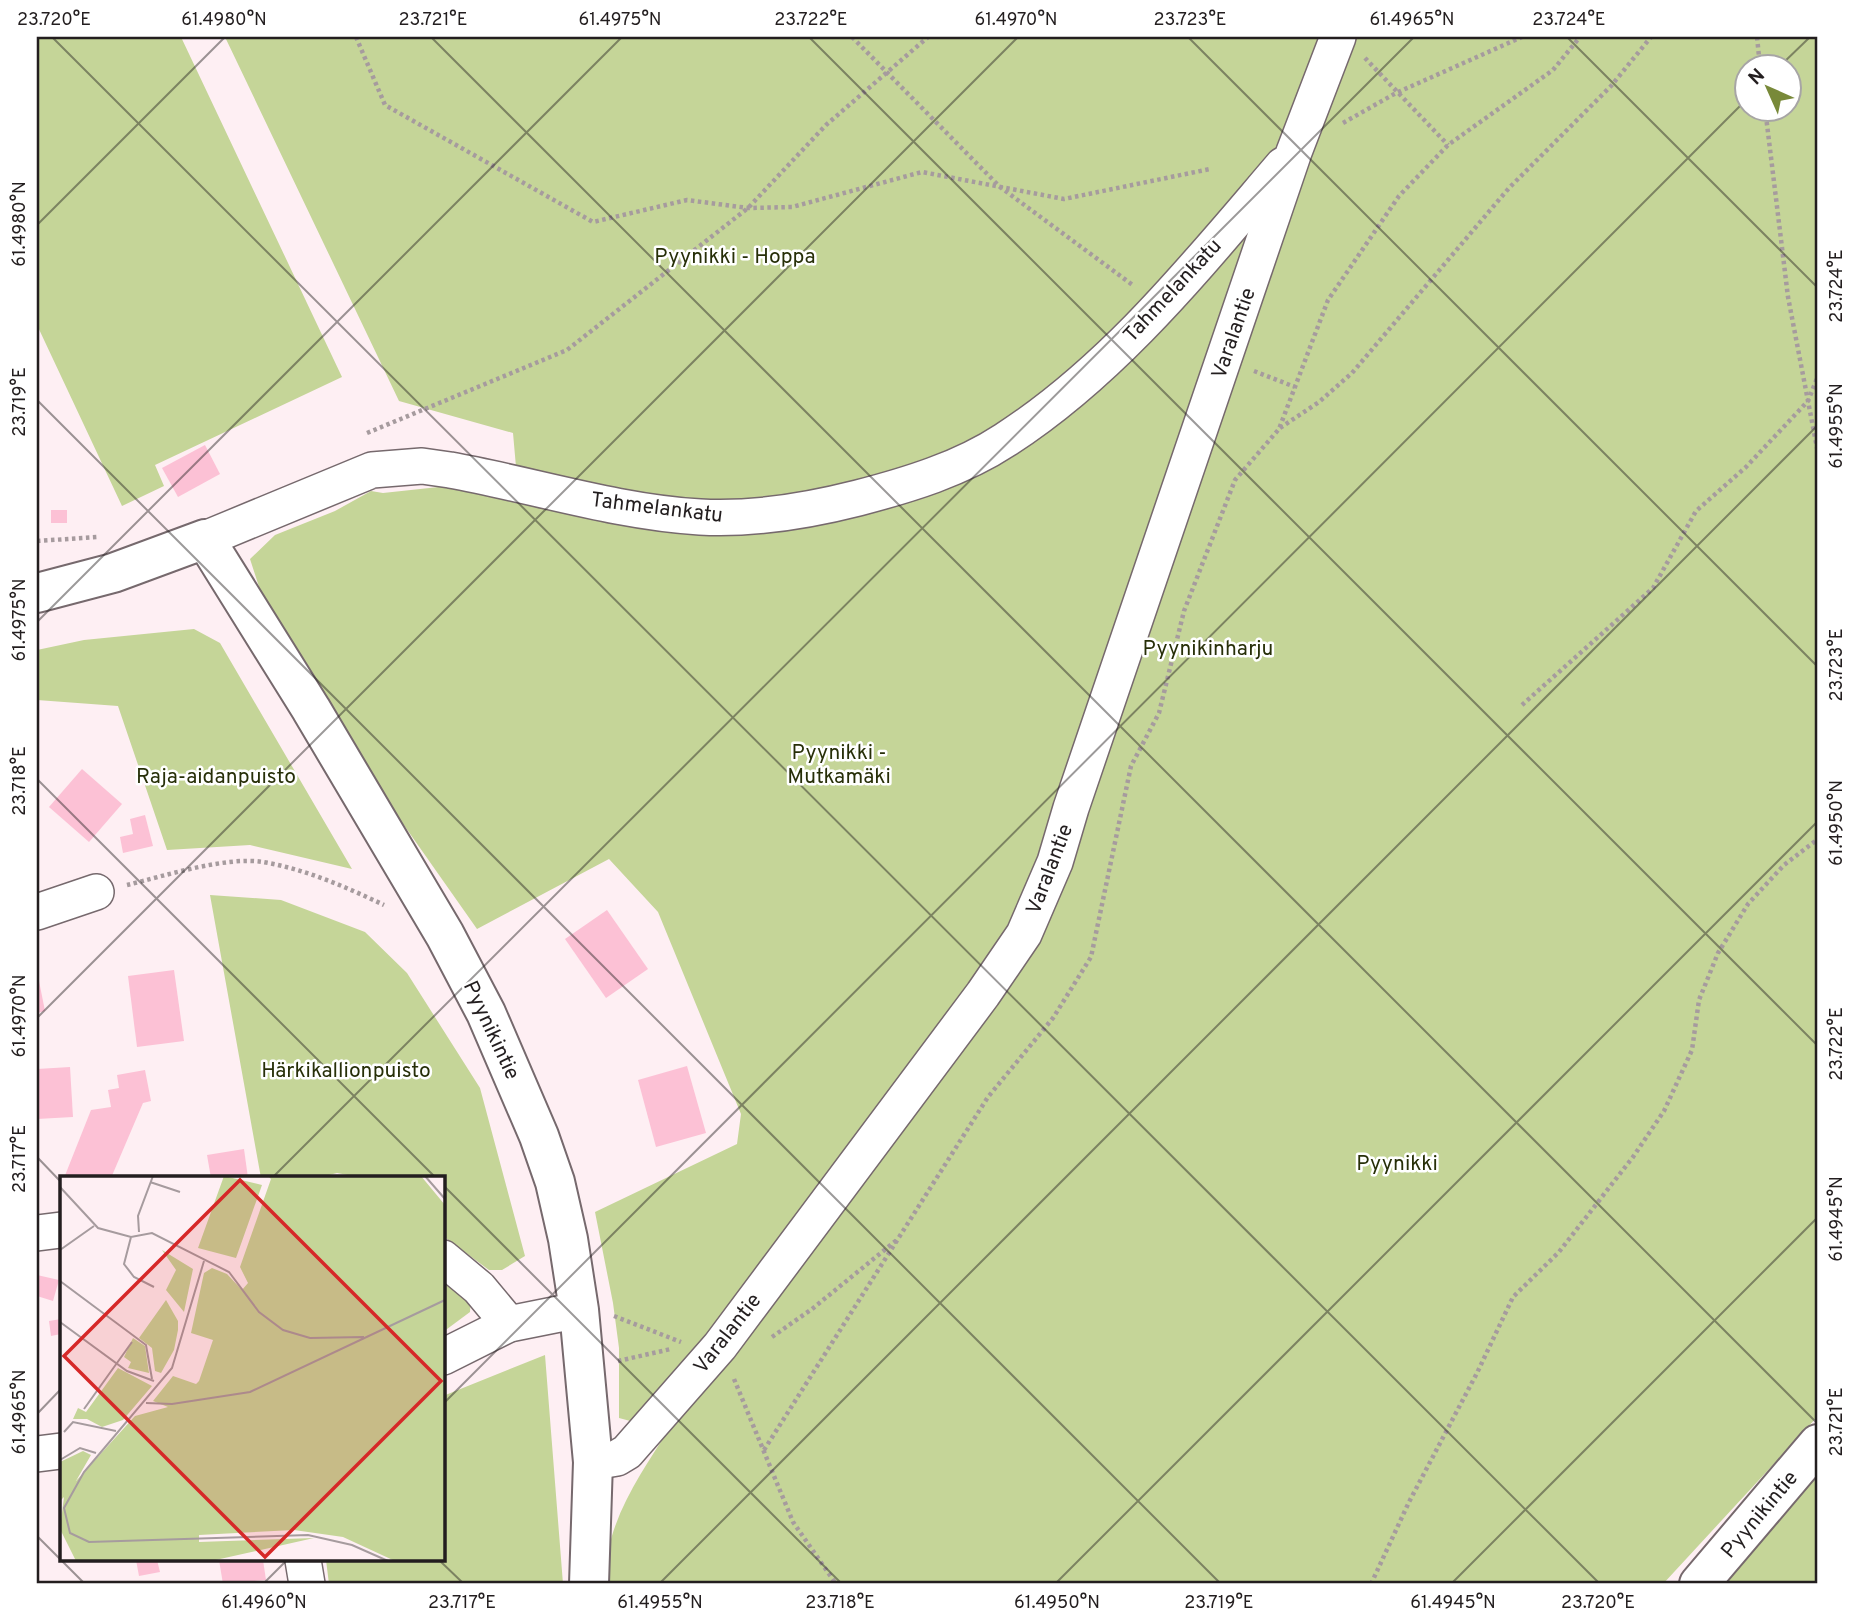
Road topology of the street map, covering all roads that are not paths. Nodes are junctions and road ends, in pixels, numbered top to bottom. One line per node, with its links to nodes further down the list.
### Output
1 (1350, 46): 2 (street, Varalantie)
2 (1294, 152): 3 (street, Tahmelankatu); 16 (street, Varalantie)
3 (205, 539): 4 (street, Tahmelankatu); 10 (street, Pyynikintie)
4 (37, 593)
5 (96, 892): 6 (street)
6 (37, 912)
7 (60, 1230): 8 (street)
8 (37, 1234)
9 (444, 1259): 11 (street)
10 (594, 1312): 11 (street); 16 (street, Pyynikintie)
11 (509, 1324): 12 (street)
12 (444, 1356)
13 (1818, 1444): 20 (street, Pyynikintie)
14 (60, 1451): 15 (street)
15 (37, 1454)
16 (593, 1462): 19 (street, Pyynikintie)
17 (303, 1562): 18 (street)
18 (307, 1584)
19 (589, 1584)
20 (1699, 1584)

